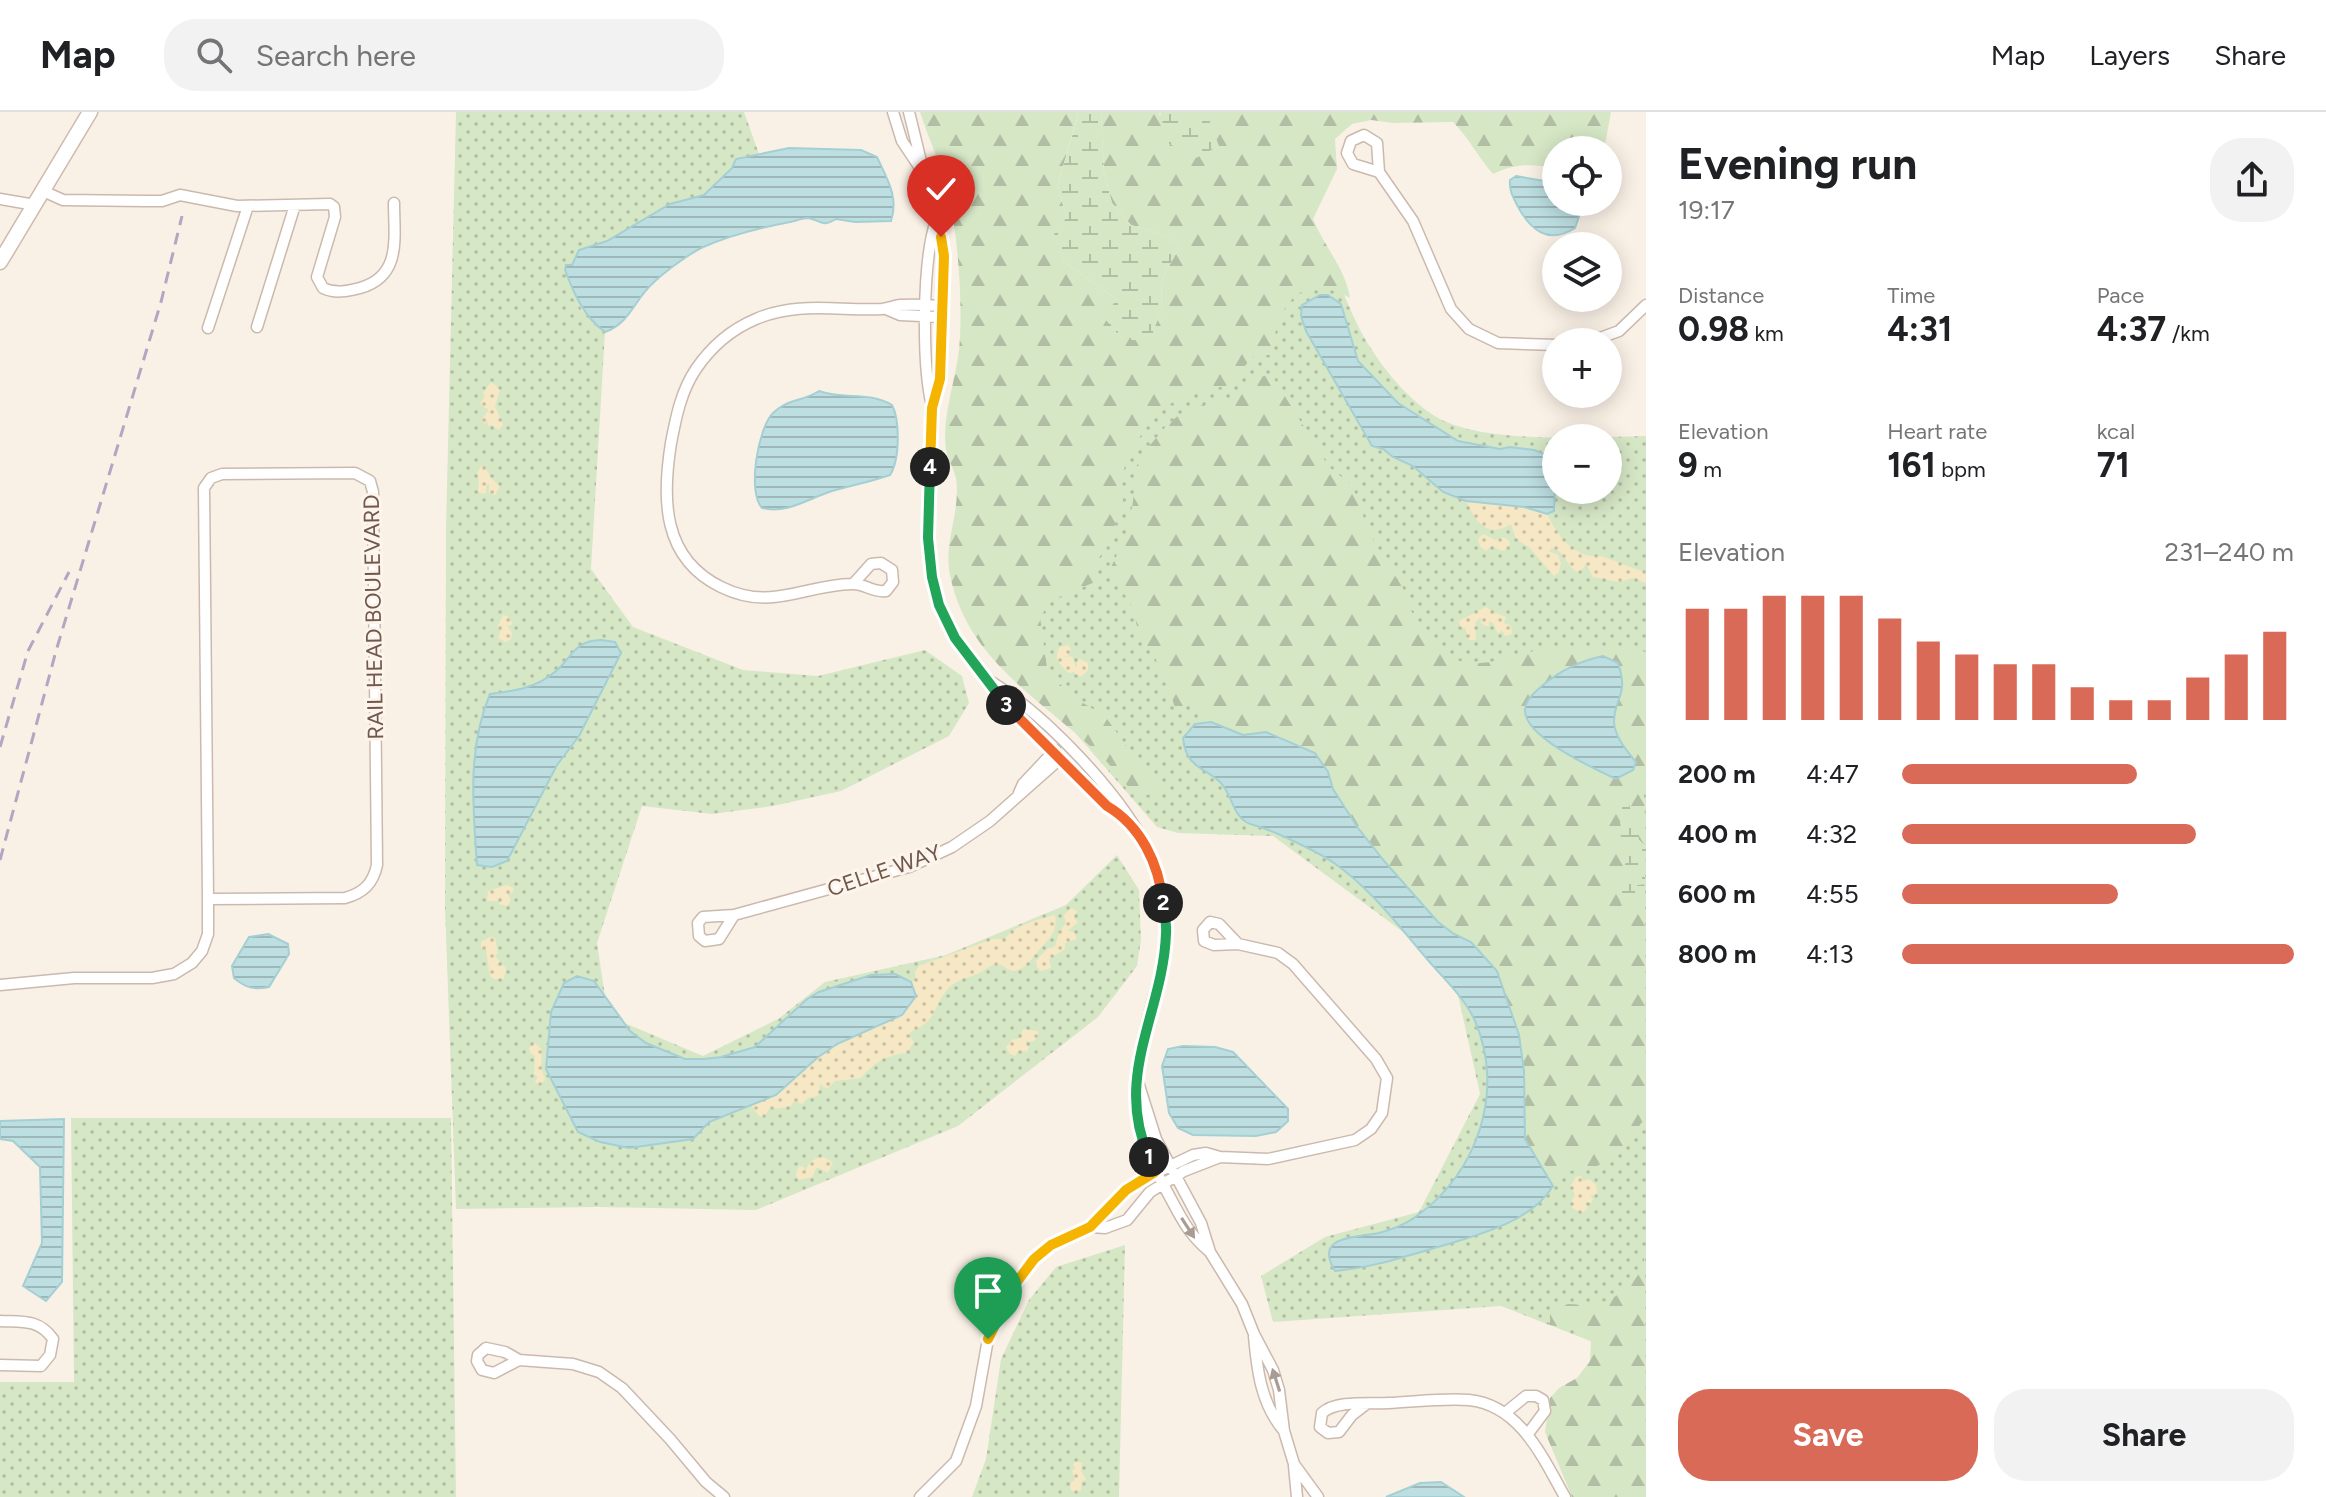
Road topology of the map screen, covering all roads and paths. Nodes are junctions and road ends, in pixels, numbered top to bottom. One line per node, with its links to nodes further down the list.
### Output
1 (90, 112): 6 (street)
2 (893, 112): 5 (street)
3 (909, 112): 5 (street)
4 (1379, 172): 20 (street)
5 (923, 173): 12 (street)
6 (43, 191): 9 (street); 11 (street)
7 (0, 199): 9 (street)
8 (394, 203): 10 (street)
9 (35, 205): 13 (street)
10 (295, 205): 11 (street); 17 (street)
11 (248, 206): 18 (street)
12 (936, 221): 15 (street); 16 (street)
13 (0, 262)
14 (1646, 305): 19 (street)
15 (927, 311): 16 (street); 21 (street); 22 (street)
16 (943, 311): 21 (street)
17 (257, 327)
18 (208, 328)
19 (1622, 328)
20 (1542, 345)
21 (932, 408): 23 (street)
22 (854, 583)
23 (990, 681): 24 (street); 25 (street)
24 (1066, 746): 25 (street, CELLE WAY); 26 (street)
25 (1055, 757): 26 (street); 28 (street, CELLE WAY)
26 (1127, 818): 31 (street)
27 (208, 899): 27 (street, RAIL HEAD BOULEVARD); 30 (street, RAIL HEAD BOULEVARD)
28 (734, 915)
29 (1238, 944): 32 (street)
30 (0, 985)
31 (1137, 1079): 33 (street); 34 (street)
32 (1220, 1157): 33 (street); 35 (street)
33 (1170, 1164): 34 (street); 35 (street)
34 (1155, 1172): 36 (street); 37 (street)
35 (1176, 1176): 36 (street); 38 (street)
36 (1163, 1184): 37 (street); 38 (street, one-way to 38)
37 (1090, 1227): 49 (street)
38 (1210, 1252): 40 (street)
39 (0, 1321): 42 (street)
40 (1254, 1334): 45 (street, one-way to 40); 45 (street)
41 (519, 1360): 48 (street)
42 (0, 1365)
43 (1365, 1405): 44 (street)
44 (1505, 1413): 46 (street); 46 (street)
45 (1284, 1431): 47 (street)
46 (1527, 1435): 52 (street)
47 (1294, 1464): 50 (street); 51 (street)
48 (724, 1497)
49 (920, 1497)
50 (1297, 1497)
51 (1318, 1497)
52 (1565, 1497)

